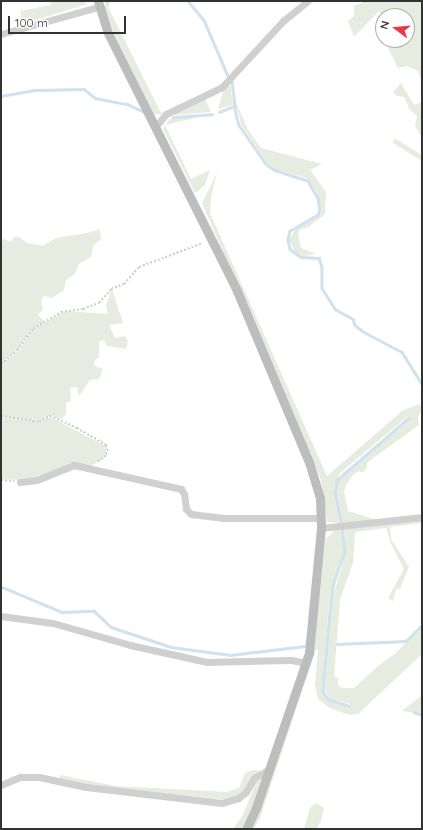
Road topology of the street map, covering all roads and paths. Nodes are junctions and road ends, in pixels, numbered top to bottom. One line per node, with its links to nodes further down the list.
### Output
1 (308, 1): 4 (street)
2 (98, 4): 3 (street); 4 (main road)
3 (1, 34)
4 (156, 125): 5 (main road)
5 (212, 240): 6 (path); 12 (main road)
6 (1, 364)
7 (1, 416): 8 (path)
8 (90, 469): 10 (street); 12 (street)
9 (1, 480): 10 (path)
10 (20, 482)
11 (422, 517): 13 (street)
12 (321, 518): 13 (main road)
13 (321, 528): 15 (main road)
14 (1, 616): 15 (street)
15 (307, 663): 16 (main road)
16 (268, 770): 17 (street); 18 (main road)
17 (1, 785)
18 (246, 829)

